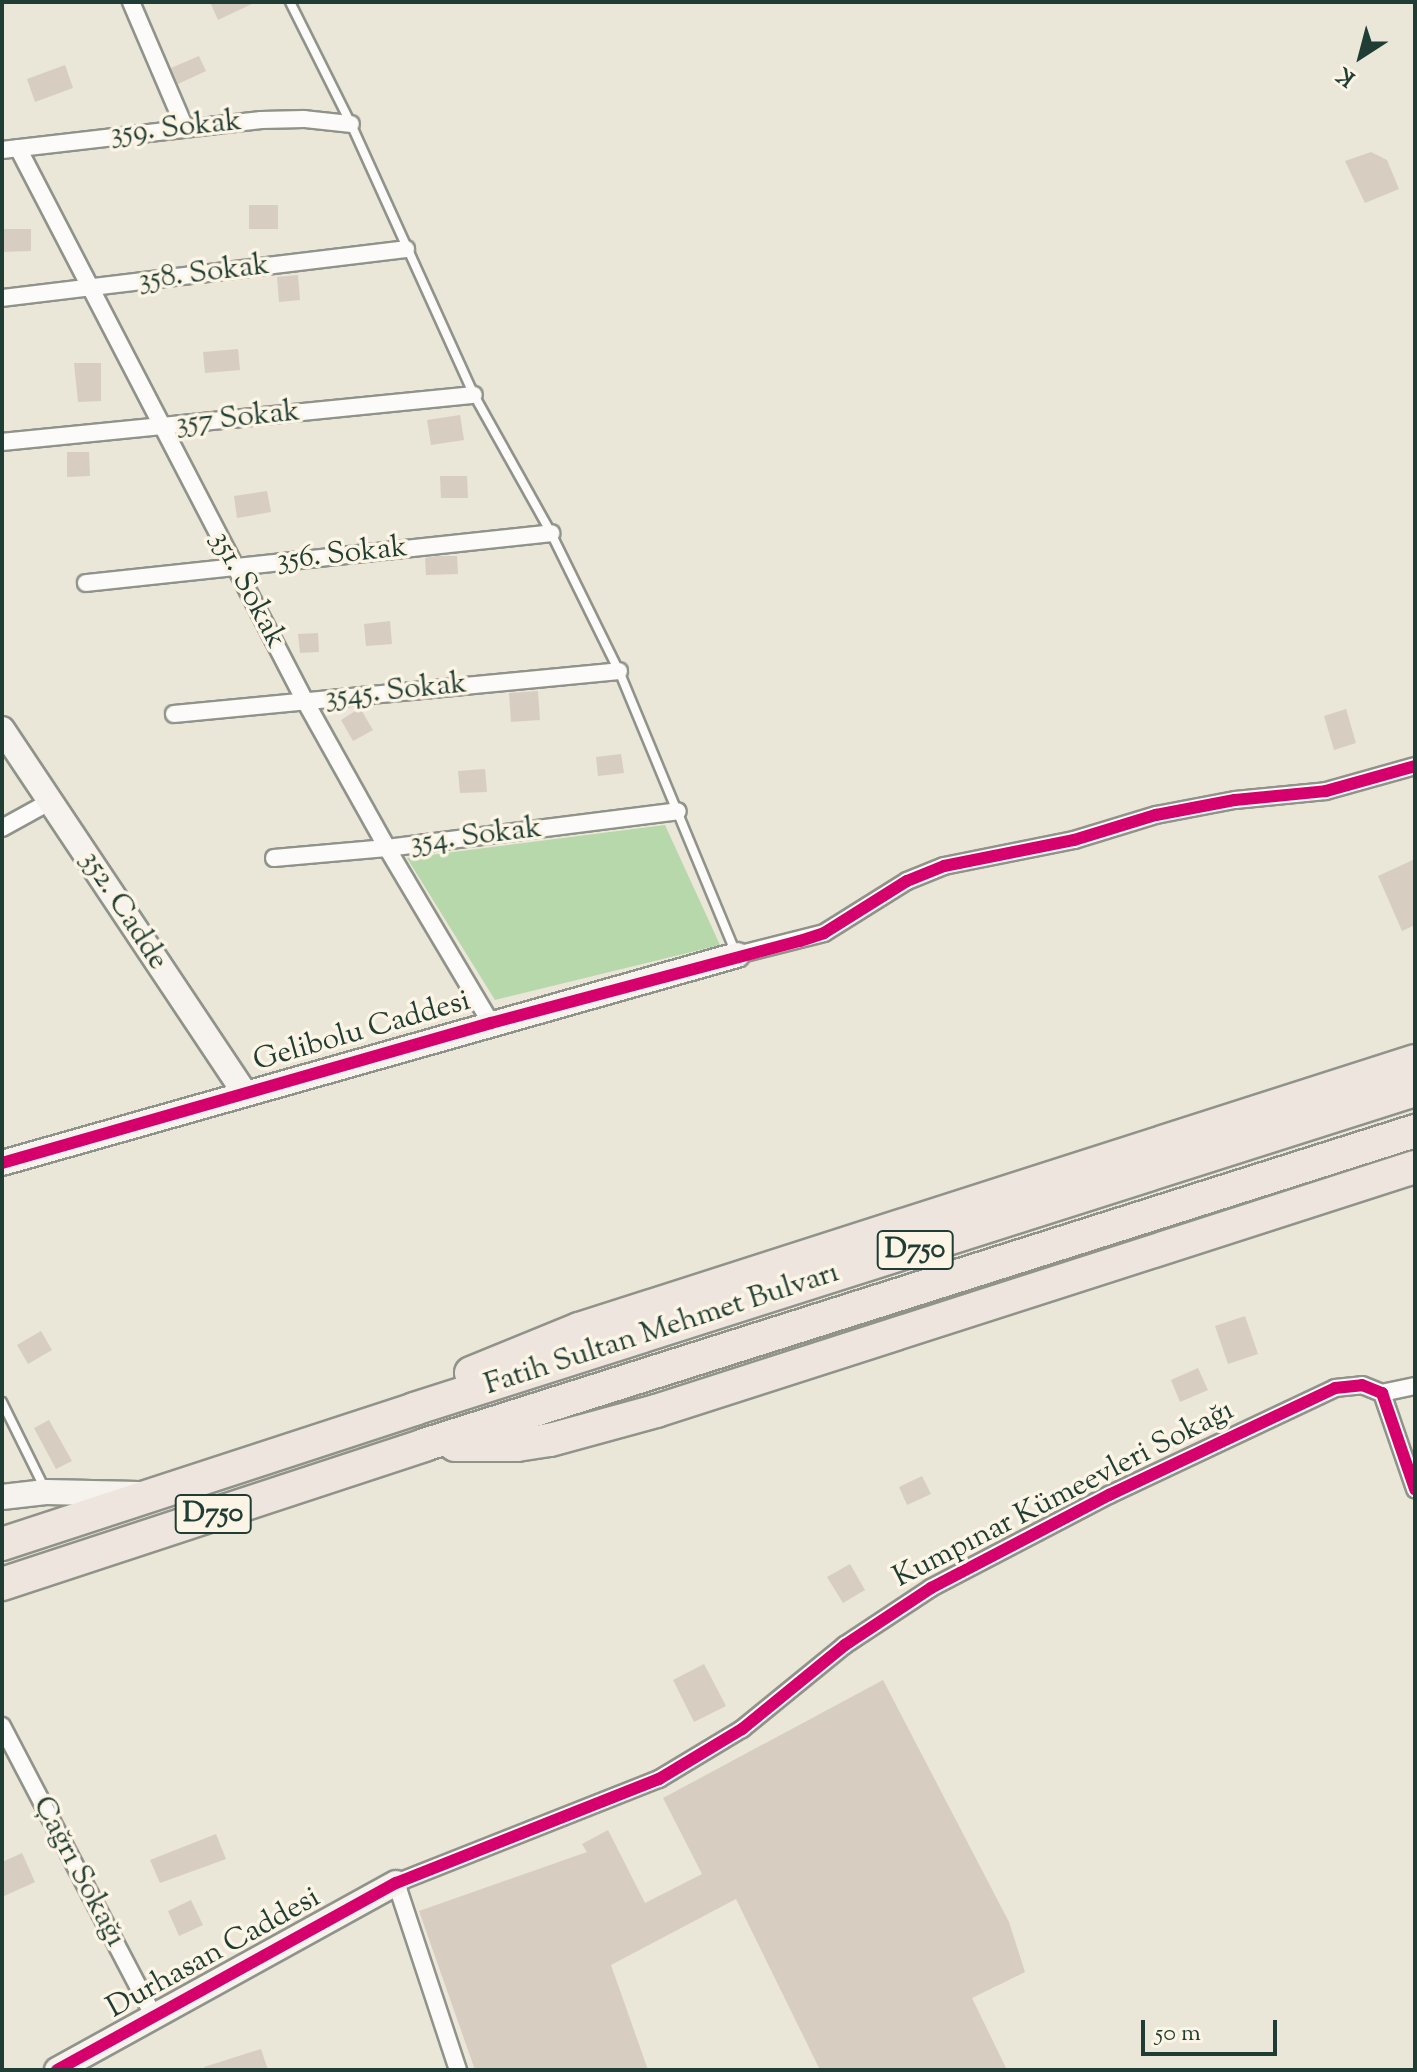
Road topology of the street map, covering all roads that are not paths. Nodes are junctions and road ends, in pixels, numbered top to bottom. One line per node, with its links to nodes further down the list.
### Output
1 (131, 2): 4 (street)
2 (290, 2): 3 (lane)
3 (351, 124): 4 (street, 359. Sokak); 6 (lane)
4 (185, 128): 5 (street, 359. Sokak)
5 (10, 149): 7 (street, 351. Sokak)
6 (406, 249): 7 (street, 358. Sokak); 9 (lane)
7 (89, 288): 8 (street, 358. Sokak); 10 (street, 351. Sokak)
8 (2, 298)
9 (474, 395): 10 (street, 357 Sokak); 12 (lane)
10 (161, 427): 11 (street, 357 Sokak); 13 (street, 351. Sokak)
11 (2, 442)
12 (551, 533): 13 (street, 356. Sokak); 15 (lane)
13 (235, 567): 14 (street, 356. Sokak); 16 (street, 351. Sokak)
14 (86, 583)
15 (619, 671): 16 (street, 3545. Sokak); 21 (lane)
16 (305, 701): 17 (street, 3545. Sokak); 23 (street, 351. Sokak)
17 (174, 714)
18 (2, 729): 20 (street, 352. Cadde)
19 (1415, 766): 25 (street)
20 (51, 801): 22 (street); 29 (street, 352. Cadde)
21 (678, 811): 23 (street, 354. Sokak); 25 (lane)
22 (2, 828)
23 (387, 848): 24 (street, 354. Sokak); 26 (street, 351. Sokak)
24 (274, 858)
25 (737, 955): 26 (street, Gelibolu Caddesi)
26 (491, 1023): 29 (street, Gelibolu Caddesi)
27 (1415, 1061): 36 (highway)
28 (1415, 1090): 36 (highway, Fatih Sultan Mehmet Bulvarı / D750)
29 (244, 1092): 31 (street, Gelibolu Caddesi)
30 (1415, 1131): 37 (highway, Fatih Sultan Mehmet Bulvarı / D750)
31 (2, 1163)
32 (1415, 1167): 37 (highway)
33 (1415, 1386): 34 (street, Kumpınar Kümeevleri Sokağı)
34 (1382, 1393): 38 (street); 45 (street, Kumpınar Kümeevleri Sokağı)
35 (2, 1402): 39 (lane)
36 (414, 1409): 40 (highway, Fatih Sultan Mehmet Bulvarı / D750)
37 (424, 1445): 43 (highway, Fatih Sultan Mehmet Bulvarı / D750)
38 (1415, 1489)
39 (46, 1492): 40 (street); 41 (street)
40 (154, 1494): 42 (highway, Fatih Sultan Mehmet Bulvarı / D750)
41 (2, 1497)
42 (2, 1544)
43 (2, 1584)
44 (2, 1726): 46 (street, Çağrı Sokağı)
45 (396, 1883): 46 (street, Durhasan Caddesi); 48 (street)
46 (154, 2017): 47 (street, Durhasan Caddesi)
47 (64, 2068)
48 (458, 2070)

